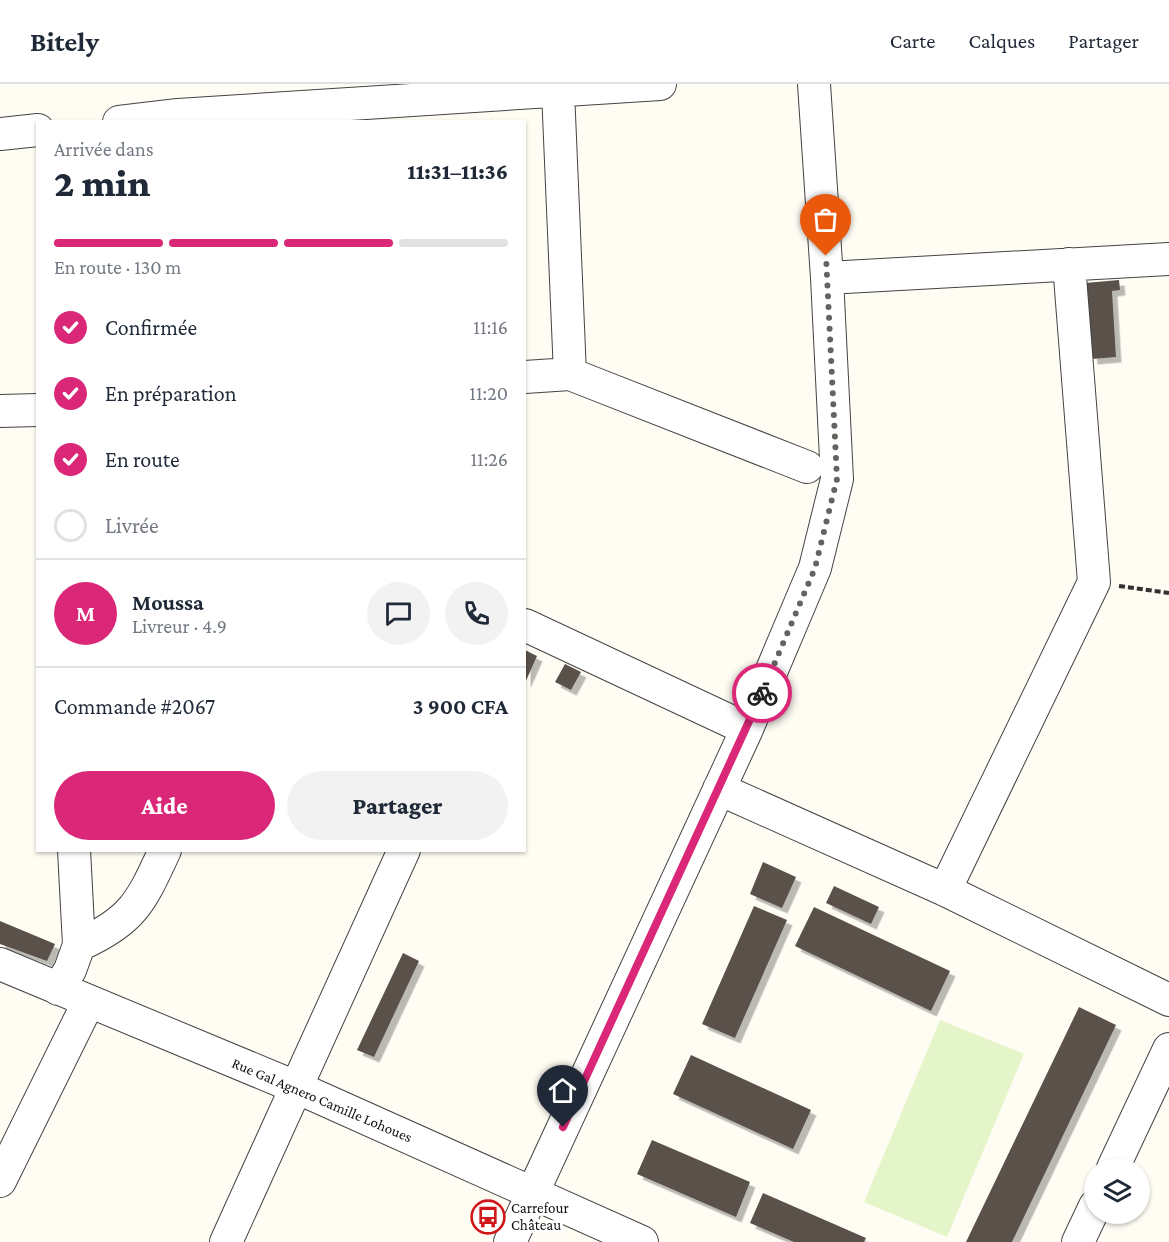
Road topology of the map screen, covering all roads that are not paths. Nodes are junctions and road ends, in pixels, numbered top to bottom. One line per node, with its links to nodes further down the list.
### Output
1 (660, 84): 3 (street)
2 (814, 84): 10 (street)
3 (558, 92): 4 (street); 11 (street)
4 (316, 104): 5 (street)
5 (141, 120)
6 (36, 130): 7 (street)
7 (0, 134)
8 (1169, 259): 9 (street)
9 (1070, 264): 10 (street); 22 (street)
10 (827, 278): 17 (street)
11 (570, 374): 12 (street); 15 (street)
12 (526, 377)
13 (36, 410): 14 (street)
14 (0, 411)
15 (807, 467)
16 (526, 625): 17 (street)
17 (747, 729): 18 (street)
18 (719, 789): 22 (street); 32 (street)
19 (74, 852): 23 (street)
20 (164, 852): 23 (street)
21 (403, 852): 29 (street)
22 (945, 890): 26 (street)
23 (79, 945): 25 (street)
24 (0, 964): 25 (street, Rue Gal Agnero Camille Lohoues)
25 (57, 989): 27 (street, Rue Gal Agnero Camille Lohoues)
26 (1169, 1000)
27 (88, 1003): 29 (street, Rue Gal Agnero Camille Lohoues); 31 (street)
28 (1169, 1049): 30 (street)
29 (298, 1088): 32 (street, Rue Gal Agnero Camille Lohoues); 34 (street)
30 (1118, 1158)
31 (0, 1181)
32 (535, 1192): 35 (street); 36 (street, Rue Gal Agnero Camille Lohoues)
33 (1086, 1224): 37 (street)
34 (226, 1242)
35 (510, 1242)
36 (642, 1242)
37 (1078, 1242)

